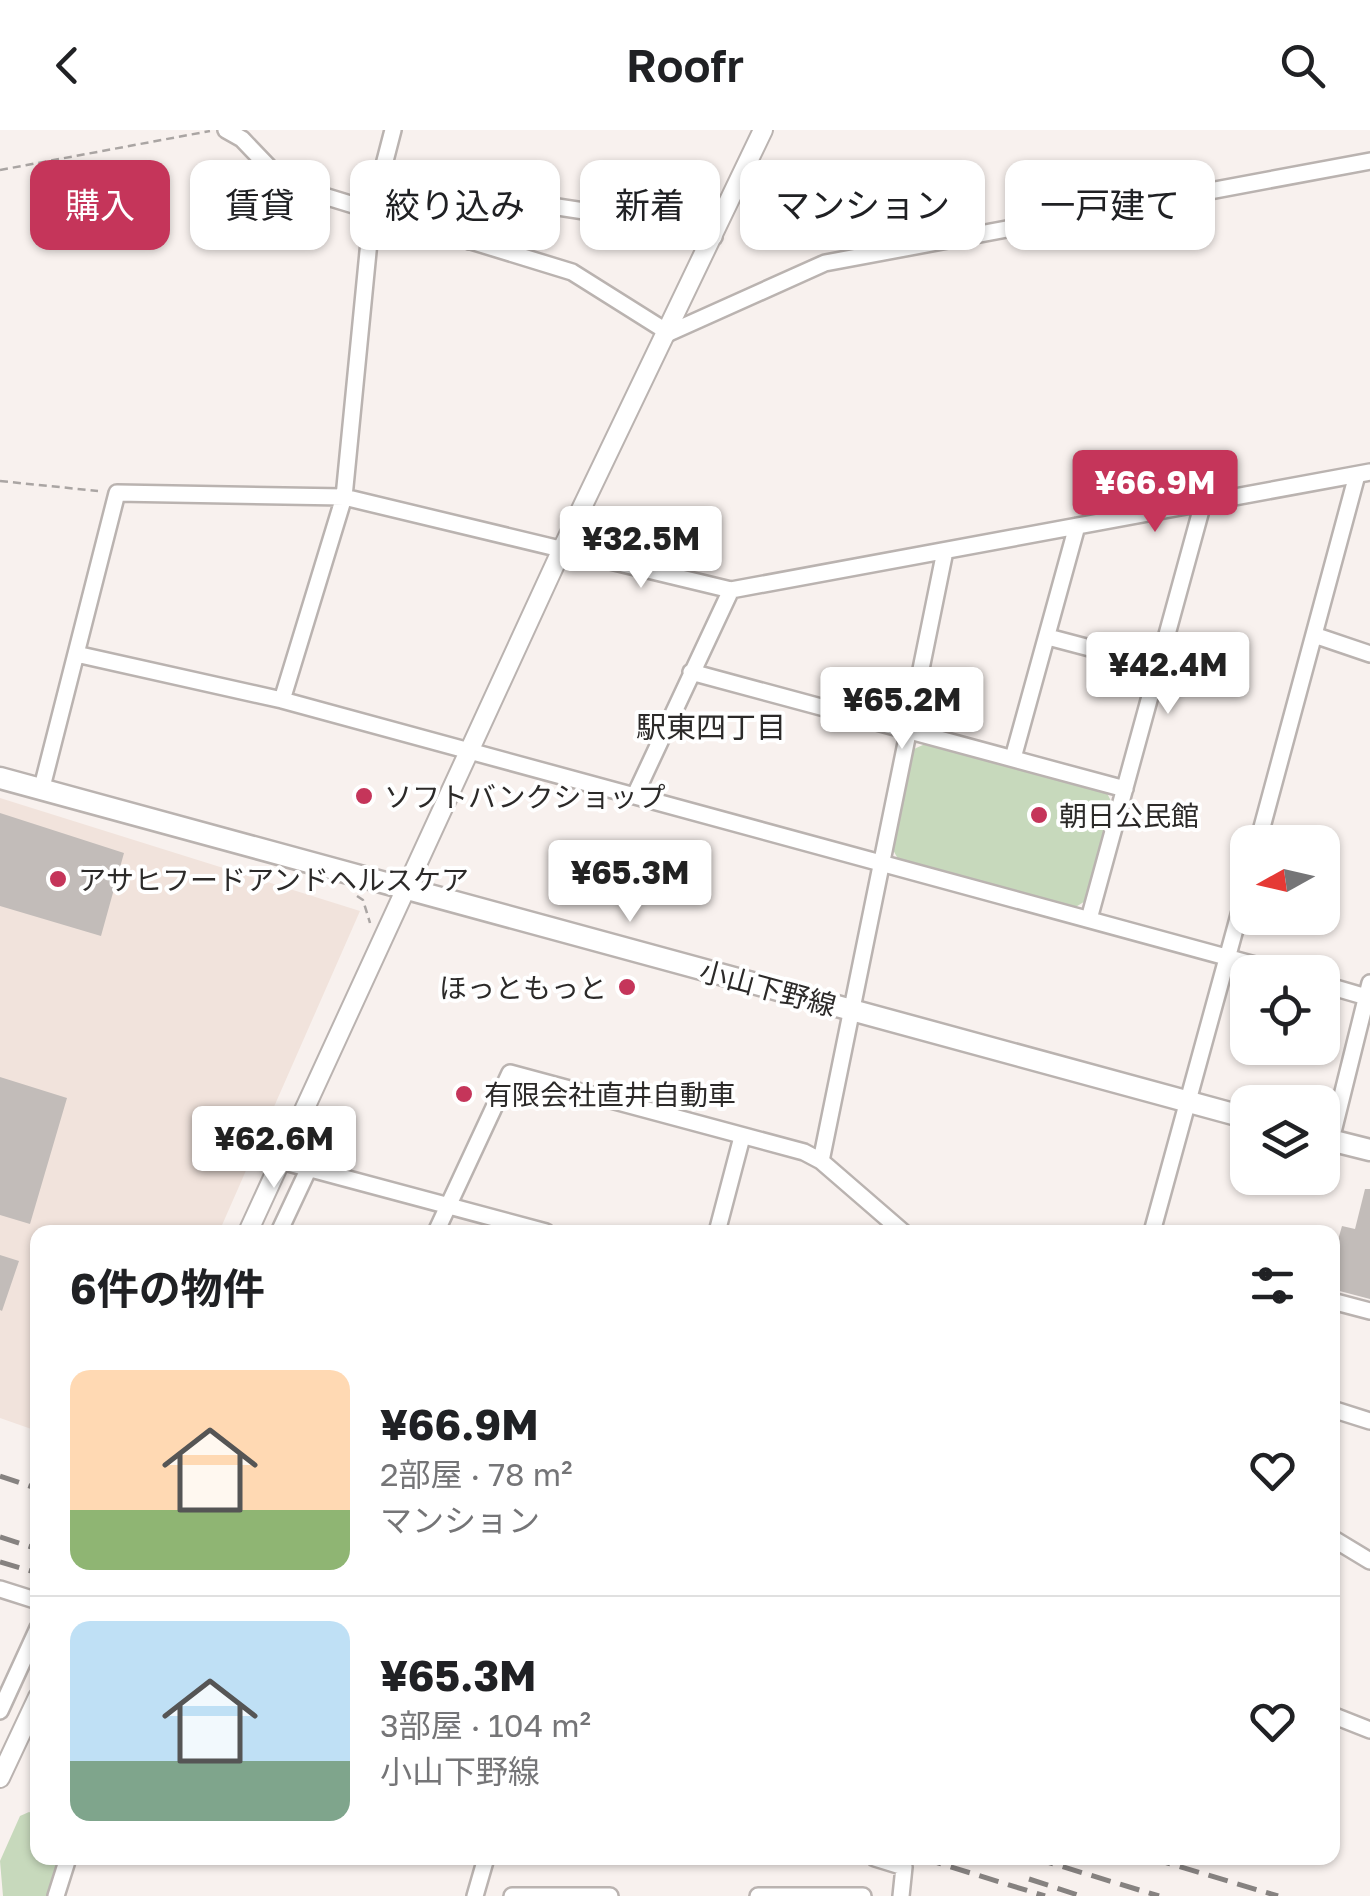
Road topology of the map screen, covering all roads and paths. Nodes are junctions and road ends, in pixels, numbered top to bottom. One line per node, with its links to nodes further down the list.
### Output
1 (216, 130): 7 (path)
2 (226, 130): 8 (street)
3 (394, 130): 5 (street)
4 (764, 130): 9 (street)
5 (386, 160)
6 (1370, 162): 13 (street)
7 (0, 170)
8 (350, 204)
9 (720, 223)
10 (368, 250): 17 (street)
11 (499, 250): 13 (street)
12 (708, 250): 13 (street)
13 (669, 333): 20 (street)
14 (1364, 474): 18 (street); 23 (street)
15 (0, 481): 16 (path)
16 (117, 493): 17 (street); 25 (street)
17 (344, 497): 20 (street); 29 (street)
18 (1203, 503): 19 (street); 27 (street)
19 (1077, 526): 21 (street); 24 (street)
20 (563, 547): 22 (street); 31 (street)
21 (945, 552): 22 (street); 30 (street)
22 (731, 590): 28 (street)
23 (1314, 635): 26 (street); 37 (street)
24 (1048, 637): 27 (street); 32 (street)
25 (76, 654): 29 (street); 35 (street)
26 (1370, 654)
27 (1158, 666): 34 (street)
28 (691, 672): 30 (street); 36 (street)
29 (282, 700): 31 (street)
30 (908, 730): 32 (street); 38 (street)
31 (467, 754): 36 (street); 39 (street)
32 (1013, 758): 34 (street)
33 (0, 778): 35 (main road, 小山下野線)
34 (1124, 789): 41 (street)
35 (40, 791): 39 (main road, 小山下野線)
36 (635, 795): 38 (street)
37 (1263, 825)
38 (880, 862): 41 (street); 48 (street)
39 (404, 890): 48 (main road, 小山下野線); 55 (street)
40 (355, 895): 42 (path)
41 (1089, 919): 44 (street)
42 (365, 934)
43 (1233, 935): 44 (street)
44 (1227, 957): 45 (street); 50 (street)
45 (1230, 958)
46 (1340, 987): 47 (street)
47 (1368, 992): 49 (street)
48 (850, 1009): 50 (main road, 小山下野線); 56 (street)
49 (1340, 1092)
50 (1188, 1102): 51 (main road, 小山下野線); 65 (street)
51 (1230, 1113)
52 (742, 1136): 56 (street); 58 (street); 63 (street)
53 (1340, 1142): 54 (main road)
54 (1370, 1150)
55 (281, 1161): 57 (street); 59 (street)
56 (821, 1162): 64 (street)
57 (309, 1168): 58 (street); 60 (street)
58 (449, 1205): 61 (street); 62 (street)
59 (251, 1225)
60 (282, 1225)
61 (439, 1225)
62 (521, 1225)
63 (719, 1225)
64 (894, 1225)
65 (1154, 1225)
66 (1340, 1302): 67 (street)
67 (1370, 1311)
68 (1340, 1412): 69 (street)
69 (1370, 1422)
70 (1340, 1548): 71 (street)
71 (1370, 1561)
72 (0, 1589): 73 (street)
73 (30, 1598)
74 (30, 1646): 75 (street)
75 (0, 1712)
76 (30, 1713): 79 (street)
77 (1340, 1718): 78 (street)
78 (1370, 1730)
79 (0, 1778)
80 (66, 1865): 83 (street)
81 (484, 1865): 84 (street)
82 (898, 1865): 89 (street)
83 (56, 1896)
84 (475, 1896)
85 (512, 1896): 86 (street)
86 (610, 1896)
87 (758, 1896): 88 (street)
88 (863, 1896)
89 (901, 1896)

